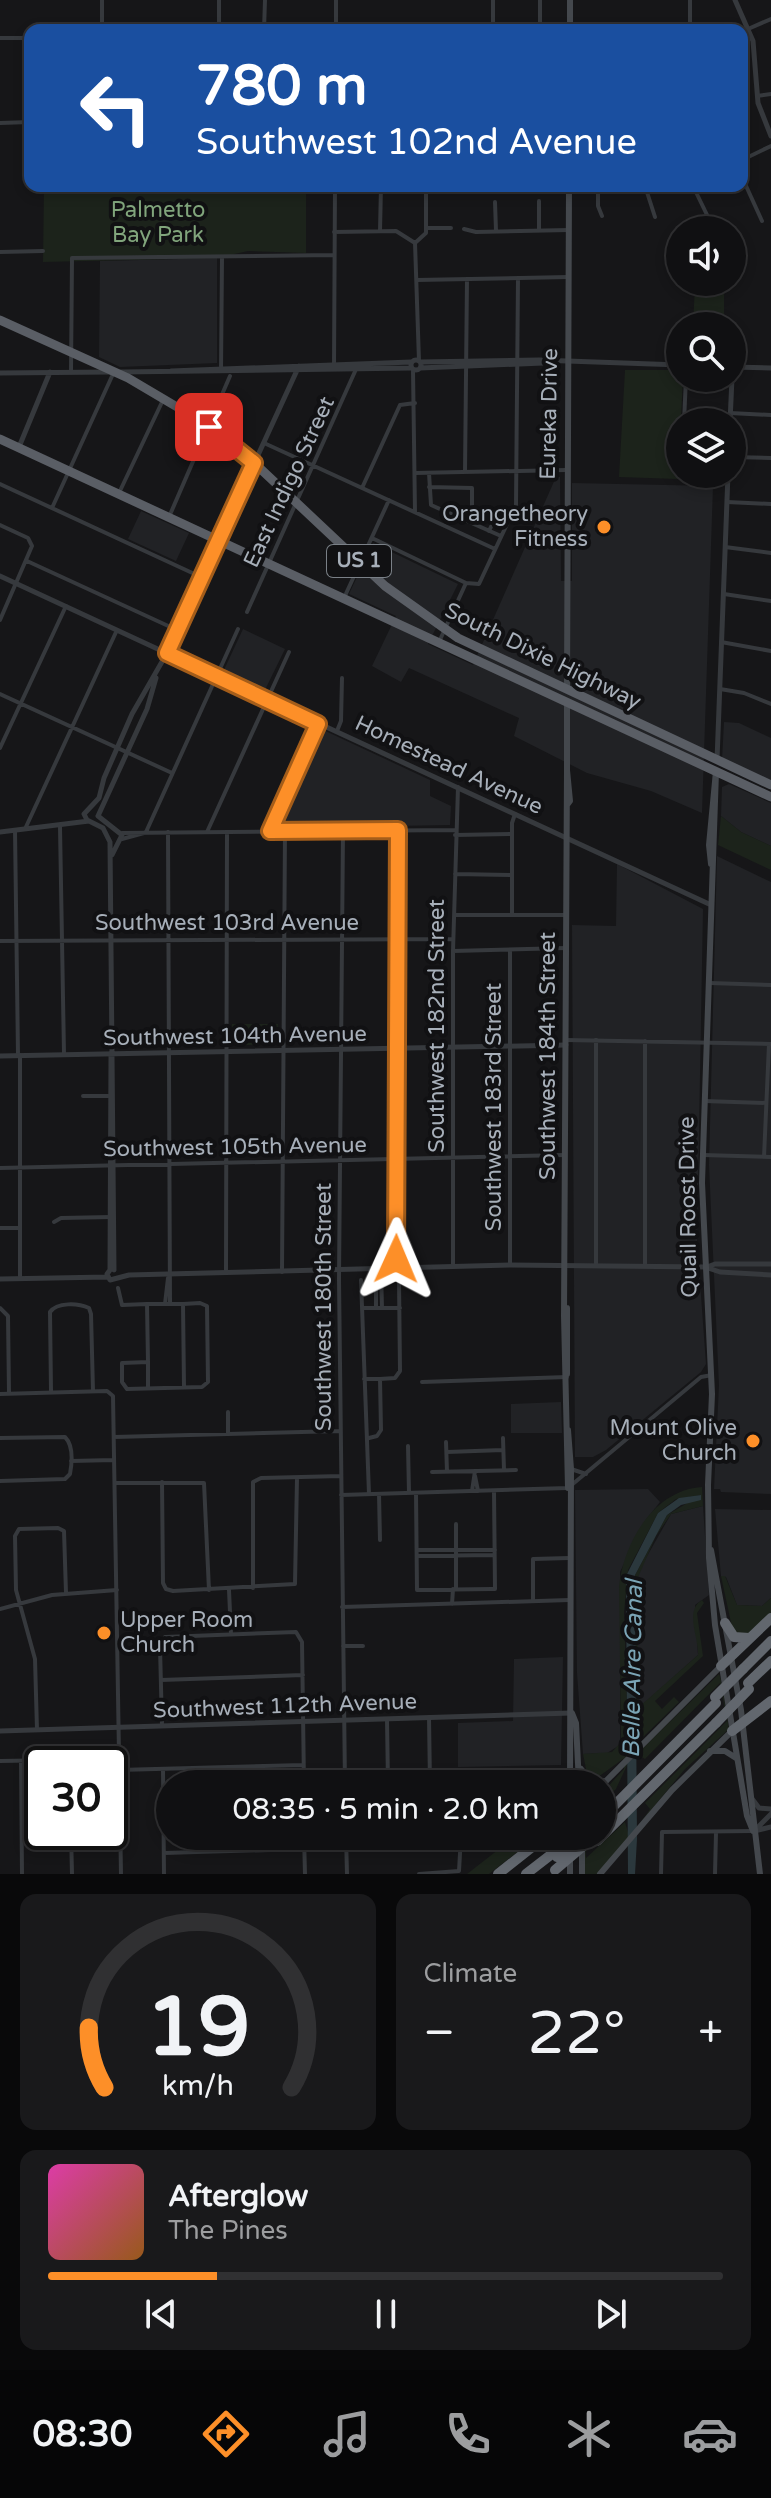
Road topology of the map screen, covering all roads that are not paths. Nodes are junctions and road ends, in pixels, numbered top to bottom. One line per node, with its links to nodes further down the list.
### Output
1 (102, 0): 11 (street)
2 (219, 0): 12 (street)
3 (265, 0): 13 (street)
4 (336, 0): 14 (street)
5 (493, 0): 15 (street)
6 (540, 0): 16 (street)
7 (570, 0): 17 (main road)
8 (690, 0): 18 (street)
9 (735, 0): 19 (street)
10 (771, 19): 20 (street)
11 (102, 24)
12 (219, 24)
13 (264, 24)
14 (336, 24)
15 (493, 24)
16 (540, 24)
17 (570, 24)
18 (690, 24)
19 (746, 24)
20 (748, 29): 24 (street)
21 (0, 38): 22 (street)
22 (24, 38)
23 (771, 94): 24 (street)
24 (757, 96): 27 (street)
25 (24, 122): 26 (street)
26 (0, 123)
27 (771, 136)
28 (771, 146): 29 (street)
29 (748, 157)
30 (748, 190): 43 (street)
31 (335, 192): 51 (street)
32 (381, 192): 48 (street)
33 (426, 192): 44 (street)
34 (569, 192): 47 (main road, Eureka Drive)
35 (598, 192): 40 (street)
36 (647, 192): 42 (street)
37 (696, 192): 41 (street)
38 (539, 201): 50 (street)
39 (495, 202): 49 (street)
40 (602, 216)
41 (708, 216)
42 (655, 217)
43 (762, 221)
44 (426, 228): 45 (street); 52 (street)
45 (451, 228)
46 (464, 229): 49 (street)
47 (569, 230): 50 (street); 57 (main road, Eureka Drive)
48 (380, 231): 51 (street); 52 (street)
49 (496, 231): 50 (street)
50 (539, 231)
51 (334, 232): 55 (street)
52 (415, 243): 60 (street)
53 (43, 251): 54 (street)
54 (0, 252)
55 (334, 255): 56 (street); 69 (street)
56 (222, 258): 62 (street); 74 (street)
57 (568, 277): 58 (street); 63 (main road, Eureka Drive)
58 (518, 278): 59 (street); 64 (street)
59 (467, 279): 60 (street); 65 (street)
60 (417, 280): 66 (street)
61 (0, 320): 62 (highway, South Dixie Highway / US 1)
62 (72, 352): 73 (highway, South Dixie Highway / US 1); 76 (street)
63 (567, 361): 64 (street); 67 (street); 92 (main road, Eureka Drive)
64 (516, 363): 65 (street); 94 (street)
65 (466, 364): 66 (street); 95 (street)
66 (416, 365): 68 (street); 81 (street)
67 (666, 365)
68 (357, 366): 69 (street); 91 (street, East Indigo Street)
69 (334, 367): 70 (street)
70 (298, 368): 74 (street); 86 (street)
71 (746, 368): 72 (street)
72 (771, 368)
73 (114, 371): 76 (street); 78 (highway, South Dixie Highway / US 1); 93 (street)
74 (221, 371): 78 (street)
75 (50, 372): 76 (street); 77 (street); 87 (street)
76 (71, 372)
77 (0, 373)
78 (135, 376): 80 (highway, South Dixie Highway / US 1)
79 (230, 376): 84 (street)
80 (164, 397): 84 (highway, South Dixie Highway / US 1); 102 (street)
81 (415, 403): 96 (street); 100 (street)
82 (746, 414): 83 (street)
83 (771, 415)
84 (209, 427): 90 (highway, South Dixie Highway / US 1); 110 (street)
85 (0, 439): 87 (highway, South Dixie Highway / US 1)
86 (264, 443): 90 (street); 91 (street)
87 (18, 448): 93 (highway, South Dixie Highway / US 1)
88 (746, 457): 89 (street)
89 (771, 458)
90 (254, 463): 104 (highway, South Dixie Highway / US 1); 116 (street)
91 (314, 466): 100 (street); 104 (street, East Indigo Street)
92 (566, 470): 94 (street); 147 (main road, Eureka Drive)
93 (68, 471): 102 (highway, South Dixie Highway / US 1); 107 (street)
94 (515, 471): 95 (street); 114 (street)
95 (465, 472): 97 (street)
96 (415, 473): 97 (street); 108 (street)
97 (429, 473): 99 (street)
98 (0, 484): 107 (street)
99 (429, 487): 111 (street); 111 (street)
100 (362, 488): 103 (street)
101 (728, 488): 105 (street)
102 (118, 494): 110 (highway, South Dixie Highway / US 1)
103 (389, 500): 108 (street); 115 (street)
104 (297, 502): 121 (highway, South Dixie Highway / US 1); 122 (street, East Indigo Street)
105 (727, 502): 106 (street); 117 (street)
106 (771, 504)
107 (52, 508): 124 (street)
108 (415, 512): 118 (street)
109 (497, 514): 113 (street)
110 (169, 517): 116 (highway, South Dixie Highway / US 1)
111 (468, 521): 113 (street)
112 (0, 525): 120 (street)
113 (489, 531): 114 (street)
114 (501, 536): 118 (street)
115 (372, 538): 121 (street); 126 (street)
116 (219, 541): 122 (highway, South Dixie Highway / US 1); 124 (street)
117 (725, 547): 119 (street); 127 (street)
118 (495, 549): 126 (street)
119 (771, 553)
120 (27, 561): 125 (street); 135 (street)
121 (360, 562): 128 (street); 136 (highway, South Dixie Highway / US 1)
122 (269, 563): 128 (highway, South Dixie Highway / US 1); 131 (street, East Indigo Street)
123 (0, 576): 125 (street, Homestead Avenue)
124 (201, 577): 135 (street)
125 (16, 583): 130 (street, Homestead Avenue); 132 (street)
126 (466, 583): 136 (street)
127 (724, 594): 129 (street); 137 (street)
128 (344, 598): 138 (highway, South Dixie Highway / US 1)
129 (771, 601)
130 (66, 606): 134 (street, Homestead Avenue); 151 (street)
131 (247, 612)
132 (0, 620)
133 (238, 629): 144 (street)
134 (117, 630): 142 (street, Homestead Avenue); 155 (street)
135 (178, 630): 142 (street)
136 (444, 630): 138 (street); 139 (highway, South Dixie Highway / US 1)
137 (721, 642): 140 (street); 146 (street)
138 (438, 643): 139 (highway, South Dixie Highway / US 1)
139 (470, 651): 147 (highway, South Dixie Highway / US 1); 150 (highway, South Dixie Highway / US 1)
140 (771, 651)
141 (289, 652): 149 (street)
142 (167, 653): 143 (street); 144 (street, Homestead Avenue)
143 (157, 673): 158 (street); 159 (street)
144 (217, 676): 149 (street, Homestead Avenue); 161 (street)
145 (342, 678): 156 (street)
146 (720, 689): 152 (street); 160 (street)
147 (567, 691): 150 (main road, Southwest 184th Street); 154 (highway, South Dixie Highway / US 1)
148 (0, 694): 151 (street)
149 (267, 698): 153 (street, Homestead Avenue); 180 (street)
150 (567, 703): 154 (highway, South Dixie Highway / US 1); 185 (main road, Southwest 184th Street)
151 (21, 704): 155 (street); 157 (street)
152 (771, 704)
153 (318, 724): 156 (street, Homestead Avenue); 174 (street)
154 (627, 725): 160 (highway, South Dixie Highway / US 1)
155 (71, 726): 158 (street); 171 (street)
156 (337, 731): 163 (street, Homestead Avenue)
157 (0, 748)
158 (118, 748): 159 (street); 165 (street)
159 (126, 752): 161 (street); 168 (street)
160 (716, 766): 162 (highway, South Dixie Highway / US 1); 164 (highway, South Dixie Highway / US 1); 189 (main road, Quail Roost Drive)
161 (172, 773): 178 (street)
162 (771, 785)
163 (458, 787): 167 (street, Homestead Avenue); 182 (street, Southwest 182nd Street)
164 (771, 797)
165 (92, 807): 166 (street); 168 (street)
166 (84, 814): 169 (street); 170 (street)
167 (515, 814): 184 (street); 185 (street, Homestead Avenue)
168 (98, 815): 169 (street); 183 (street)
169 (90, 821): 170 (street); 186 (street)
170 (62, 826): 171 (street); 196 (street)
171 (25, 829): 172 (street)
172 (15, 830): 177 (street); 199 (street)
173 (398, 830): 176 (street); 182 (street); 193 (street)
174 (270, 831): 175 (street); 181 (street)
175 (285, 831): 176 (street); 197 (street)
176 (343, 831): 194 (street, Southwest 180th Street)
177 (0, 832)
178 (146, 832): 179 (street); 183 (street)
179 (168, 832): 180 (street); 201 (street)
180 (207, 832): 181 (street)
181 (227, 832): 202 (street)
182 (455, 832): 184 (street); 187 (street, Southwest 182nd Street)
183 (120, 834): 186 (street); 186 (street)
184 (512, 834): 188 (street)
185 (567, 838): 189 (street, Homestead Avenue); 192 (main road, Southwest 184th Street)
186 (111, 840): 200 (street)
187 (455, 874): 188 (street); 190 (street, Southwest 182nd Street)
188 (512, 875): 191 (street)
189 (709, 904): 206 (main road, Quail Roost Drive)
190 (454, 915): 191 (street); 195 (street, Southwest 182nd Street)
191 (512, 915): 192 (street)
192 (567, 915): 203 (main road, Southwest 184th Street)
193 (398, 938): 194 (street, Southwest 103rd Avenue); 195 (street, Southwest 103rd Avenue); 215 (street)
194 (342, 939): 197 (street, Southwest 103rd Avenue); 216 (street, Southwest 180th Street)
195 (453, 939): 205 (street, Southwest 182nd Street)
196 (62, 940): 199 (street, Southwest 103rd Avenue); 200 (street, Southwest 103rd Avenue); 220 (street)
197 (284, 940): 202 (street, Southwest 103rd Avenue); 218 (street)
198 (0, 941): 199 (street, Southwest 103rd Avenue)
199 (17, 941): 222 (street)
200 (111, 941): 201 (street, Southwest 103rd Avenue); 221 (street)
201 (168, 941): 202 (street, Southwest 103rd Avenue); 219 (street)
202 (227, 941): 217 (street)
203 (567, 948): 204 (street); 211 (main road, Southwest 184th Street)
204 (510, 950): 205 (street); 213 (street, Southwest 183rd Street)
205 (453, 951): 214 (street, Southwest 182nd Street)
206 (707, 983): 207 (street); 210 (main road, Quail Roost Drive)
207 (771, 985)
208 (596, 1040): 209 (street); 211 (street); 249 (street)
209 (645, 1041): 210 (street); 251 (street)
210 (705, 1042): 212 (street); 226 (main road, Quail Roost Drive)
211 (566, 1043): 213 (street, Southwest 104th Avenue); 228 (main road, Southwest 184th Street)
212 (770, 1044): 227 (street)
213 (509, 1046): 214 (street, Southwest 104th Avenue); 230 (street, Southwest 183rd Street)
214 (453, 1048): 215 (street, Southwest 104th Avenue); 231 (street, Southwest 182nd Street)
215 (398, 1049): 216 (street, Southwest 104th Avenue); 234 (street)
216 (341, 1050): 218 (street, Southwest 104th Avenue); 235 (street, Southwest 180th Street)
217 (227, 1051): 218 (street, Southwest 104th Avenue); 219 (street, Southwest 104th Avenue); 237 (street)
218 (284, 1051): 236 (street)
219 (169, 1052): 221 (street, Southwest 104th Avenue); 238 (street)
220 (64, 1054): 221 (street, Southwest 104th Avenue); 222 (street, Southwest 104th Avenue)
221 (111, 1054): 225 (street)
222 (19, 1055): 223 (street, Southwest 104th Avenue); 241 (street)
223 (0, 1056)
224 (83, 1096): 225 (street)
225 (111, 1096): 239 (street)
226 (704, 1101): 227 (street); 229 (main road, Quail Roost Drive)
227 (767, 1103): 232 (street)
228 (566, 1155): 230 (street, Southwest 105th Avenue); 248 (main road, Southwest 184th Street)
229 (703, 1155): 232 (street); 252 (main road, Quail Roost Drive)
230 (509, 1156): 231 (street, Southwest 105th Avenue); 247 (street, Southwest 183rd Street)
231 (453, 1157): 234 (street, Southwest 105th Avenue); 250 (street, Southwest 182nd Street)
232 (764, 1157): 233 (street)
233 (771, 1157)
234 (397, 1159): 235 (street, Southwest 105th Avenue); 254 (street)
235 (340, 1160): 236 (street, Southwest 105th Avenue); 255 (street, Southwest 180th Street)
236 (283, 1161): 237 (street, Southwest 105th Avenue); 256 (street)
237 (226, 1163): 238 (street, Southwest 105th Avenue); 258 (street)
238 (169, 1164): 239 (street, Southwest 105th Avenue); 260 (street)
239 (111, 1166): 241 (street, Southwest 105th Avenue); 242 (street)
240 (0, 1168): 241 (street, Southwest 105th Avenue)
241 (20, 1168): 245 (street)
242 (111, 1217): 243 (street); 257 (street)
243 (54, 1222)
244 (0, 1228): 245 (street)
245 (20, 1228): 262 (street)
246 (768, 1264): 252 (street); 259 (street)
247 (510, 1265): 248 (street); 250 (street)
248 (566, 1265): 249 (street); 275 (main road, Southwest 184th Street)
249 (596, 1265): 251 (street)
250 (453, 1266): 254 (street)
251 (645, 1266): 252 (street)
252 (707, 1267): 259 (street); 274 (main road, Quail Roost Drive)
253 (378, 1268): 254 (street); 255 (street); 270 (street)
254 (395, 1268)
255 (339, 1269): 256 (street); 287 (street, Southwest 180th Street)
256 (282, 1272): 258 (street)
257 (112, 1273): 260 (street); 262 (street)
258 (226, 1274): 260 (street)
259 (768, 1275)
260 (169, 1276): 267 (street)
261 (0, 1279): 262 (street)
262 (20, 1279)
263 (361, 1280): 269 (street)
264 (399, 1280): 271 (street)
265 (118, 1288): 266 (street)
266 (147, 1304): 267 (street); 273 (street)
267 (168, 1304): 268 (street)
268 (183, 1304): 279 (street); 279 (street)
269 (361, 1308): 270 (street); 276 (street)
270 (379, 1308): 271 (street)
271 (400, 1308): 277 (street)
272 (2, 1309): 283 (street)
273 (148, 1362): 280 (street); 280 (street)
274 (712, 1375): 305 (street); 321 (main road, Quail Roost Drive)
275 (567, 1376): 278 (street); 286 (main road, Southwest 184th Street)
276 (364, 1379): 277 (street); 291 (street)
277 (380, 1379): 291 (street)
278 (422, 1382)
279 (184, 1387): 280 (street)
280 (148, 1388)
281 (93, 1391): 282 (street); 282 (street); 289 (street)
282 (51, 1392): 283 (street)
283 (9, 1393): 284 (street)
284 (0, 1394)
285 (228, 1412): 288 (street)
286 (568, 1430): 299 (main road, Southwest 184th Street); 311 (main road, Southwest 184th Street)
287 (340, 1431): 288 (street); 306 (street, Southwest 180th Street)
288 (228, 1434): 289 (street)
289 (114, 1437): 297 (street)
290 (0, 1438): 298 (street)
291 (369, 1438): 316 (street)
292 (503, 1438): 295 (street)
293 (446, 1442): 296 (street)
294 (408, 1446): 314 (street)
295 (503, 1450): 296 (street); 300 (street)
296 (447, 1452): 303 (street)
297 (114, 1460): 298 (street); 310 (street)
298 (71, 1461): 308 (street)
299 (571, 1469): 305 (street); 311 (main road, Southwest 184th Street)
300 (504, 1470): 301 (street); 304 (street)
301 (516, 1470)
302 (432, 1472): 303 (street)
303 (447, 1472): 304 (street)
304 (475, 1474): 312 (street)
305 (586, 1474): 311 (street)
306 (341, 1476): 307 (street); 318 (street, Southwest 180th Street)
307 (297, 1478): 326 (street); 326 (street)
308 (0, 1481)
309 (162, 1482): 310 (street); 329 (street); 329 (street)
310 (115, 1483): 328 (street)
311 (568, 1488): 313 (street); 325 (main road, Southwest 184th Street)
312 (475, 1491): 313 (street); 315 (street)
313 (494, 1491): 324 (street)
314 (409, 1493): 315 (street); 317 (street)
315 (416, 1493): 322 (street)
316 (369, 1494): 317 (street); 318 (street)
317 (379, 1494): 320 (street)
318 (341, 1495): 337 (street, Southwest 180th Street)
319 (456, 1524): 323 (street)
320 (380, 1540)
321 (711, 1550): 340 (main road, Quail Roost Drive); 344 (main road, Quail Roost Drive)
322 (416, 1553): 323 (street); 327 (street)
323 (456, 1553): 324 (street); 327 (street)
324 (495, 1553): 327 (street)
325 (569, 1558): 332 (main road, Southwest 184th Street); 333 (street)
326 (253, 1588): 330 (street)
327 (456, 1589): 335 (street); 336 (street)
328 (117, 1590): 331 (street); 365 (street)
329 (209, 1590): 330 (street)
330 (229, 1590): 341 (street)
331 (66, 1593): 334 (street); 334 (street)
332 (569, 1600): 333 (street); 358 (main road, Southwest 184th Street)
333 (533, 1601): 335 (street)
334 (19, 1603): 338 (street); 366 (street)
335 (461, 1603): 336 (street)
336 (452, 1604): 337 (street)
337 (342, 1607): 345 (street, Southwest 180th Street)
338 (0, 1609)
339 (771, 1618): 342 (highway)
340 (725, 1623): 342 (highway); 348 (main road, Quail Roost Drive)
341 (231, 1634): 352 (street); 355 (street)
342 (751, 1637): 348 (highway)
343 (771, 1641): 354 (highway)
344 (718, 1643): 350 (main road, Quail Roost Drive); 353 (main road)
345 (343, 1646): 346 (street); 361 (street, Southwest 180th Street)
346 (363, 1646)
347 (771, 1648): 354 (highway)
348 (732, 1656): 350 (highway); 354 (main road, Quail Roost Drive)
349 (771, 1661): 354 (highway)
350 (721, 1666): 353 (main road); 354 (main road); 357 (main road, Quail Roost Drive)
351 (771, 1668): 354 (highway)
352 (303, 1675): 355 (street); 362 (street)
353 (708, 1678): 387 (main road)
354 (744, 1679): 363 (main road, Quail Roost Drive); 389 (highway, bridge); 389 (highway, bridge)
355 (161, 1680): 364 (street)
356 (771, 1701): 363 (highway)
357 (728, 1709): 363 (highway); 368 (main road, Quail Roost Drive)
358 (572, 1713): 359 (street, Southwest 112th Avenue); 375 (main road, Southwest 184th Street); 384 (main road, Southwest 184th Street)
359 (429, 1717): 360 (street, Southwest 112th Avenue); 383 (street)
360 (387, 1719): 361 (street, Southwest 112th Avenue); 382 (street)
361 (344, 1720): 362 (street, Southwest 112th Avenue); 381 (street, Southwest 180th Street)
362 (303, 1722): 364 (street, Southwest 112th Avenue); 376 (street)
363 (742, 1722): 368 (highway); 388 (main road, Quail Roost Drive)
364 (162, 1726): 365 (street, Southwest 112th Avenue)
365 (119, 1727): 366 (street, Southwest 112th Avenue); 369 (street)
366 (37, 1730): 367 (street, Southwest 112th Avenue)
367 (0, 1731)
368 (732, 1731): 370 (main road); 371 (main road, Quail Roost Drive)
369 (119, 1746)
370 (710, 1751): 371 (main road); 425 (main road)
371 (737, 1759): 377 (main road, Quail Roost Drive)
372 (0, 1761): 373 (street)
373 (21, 1761): 374 (street); 413 (street)
374 (24, 1761)
375 (578, 1761): 385 (main road, Southwest 184th Street); 386 (main road)
376 (303, 1765): 378 (street); 380 (street)
377 (738, 1767): 388 (main road); 396 (main road, Quail Roost Drive)
378 (163, 1769): 379 (street)
379 (128, 1770)
380 (303, 1770)
381 (345, 1770)
382 (388, 1770)
383 (430, 1770)
384 (570, 1770)
385 (578, 1770)
386 (583, 1770)
387 (616, 1770)
388 (748, 1778): 390 (main road, Quail Roost Drive)
389 (644, 1782): 391 (highway); 394 (highway)
390 (751, 1795): 393 (street); 396 (main road, Quail Roost Drive)
391 (618, 1798): 392 (highway)
392 (616, 1800)
393 (771, 1811): 396 (street)
394 (617, 1819)
395 (771, 1827): 396 (street)
396 (753, 1831): 397 (street); 428 (main road, Quail Roost Drive)
397 (716, 1833): 426 (street); 427 (street)
398 (71, 1850): 414 (street)
399 (121, 1850): 415 (street)
400 (164, 1850): 410 (street)
401 (269, 1850): 410 (street)
402 (304, 1850): 417 (street)
403 (346, 1850): 418 (street)
404 (461, 1850): 419 (street)
405 (528, 1850): 420 (highway)
406 (562, 1850): 411 (highway, bridge)
407 (572, 1850): 423 (main road)
408 (580, 1850): 424 (main road)
409 (581, 1850): 412 (highway, bridge)
410 (164, 1853): 416 (street)
411 (557, 1854): 421 (highway); 422 (highway)
412 (554, 1873)
413 (22, 1874)
414 (72, 1874)
415 (121, 1874)
416 (164, 1874)
417 (305, 1874)
418 (347, 1874)
419 (419, 1874)
420 (498, 1874)
421 (526, 1874)
422 (534, 1874)
423 (572, 1874)
424 (582, 1874)
425 (600, 1874)
426 (661, 1874)
427 (715, 1874)
428 (760, 1874)

